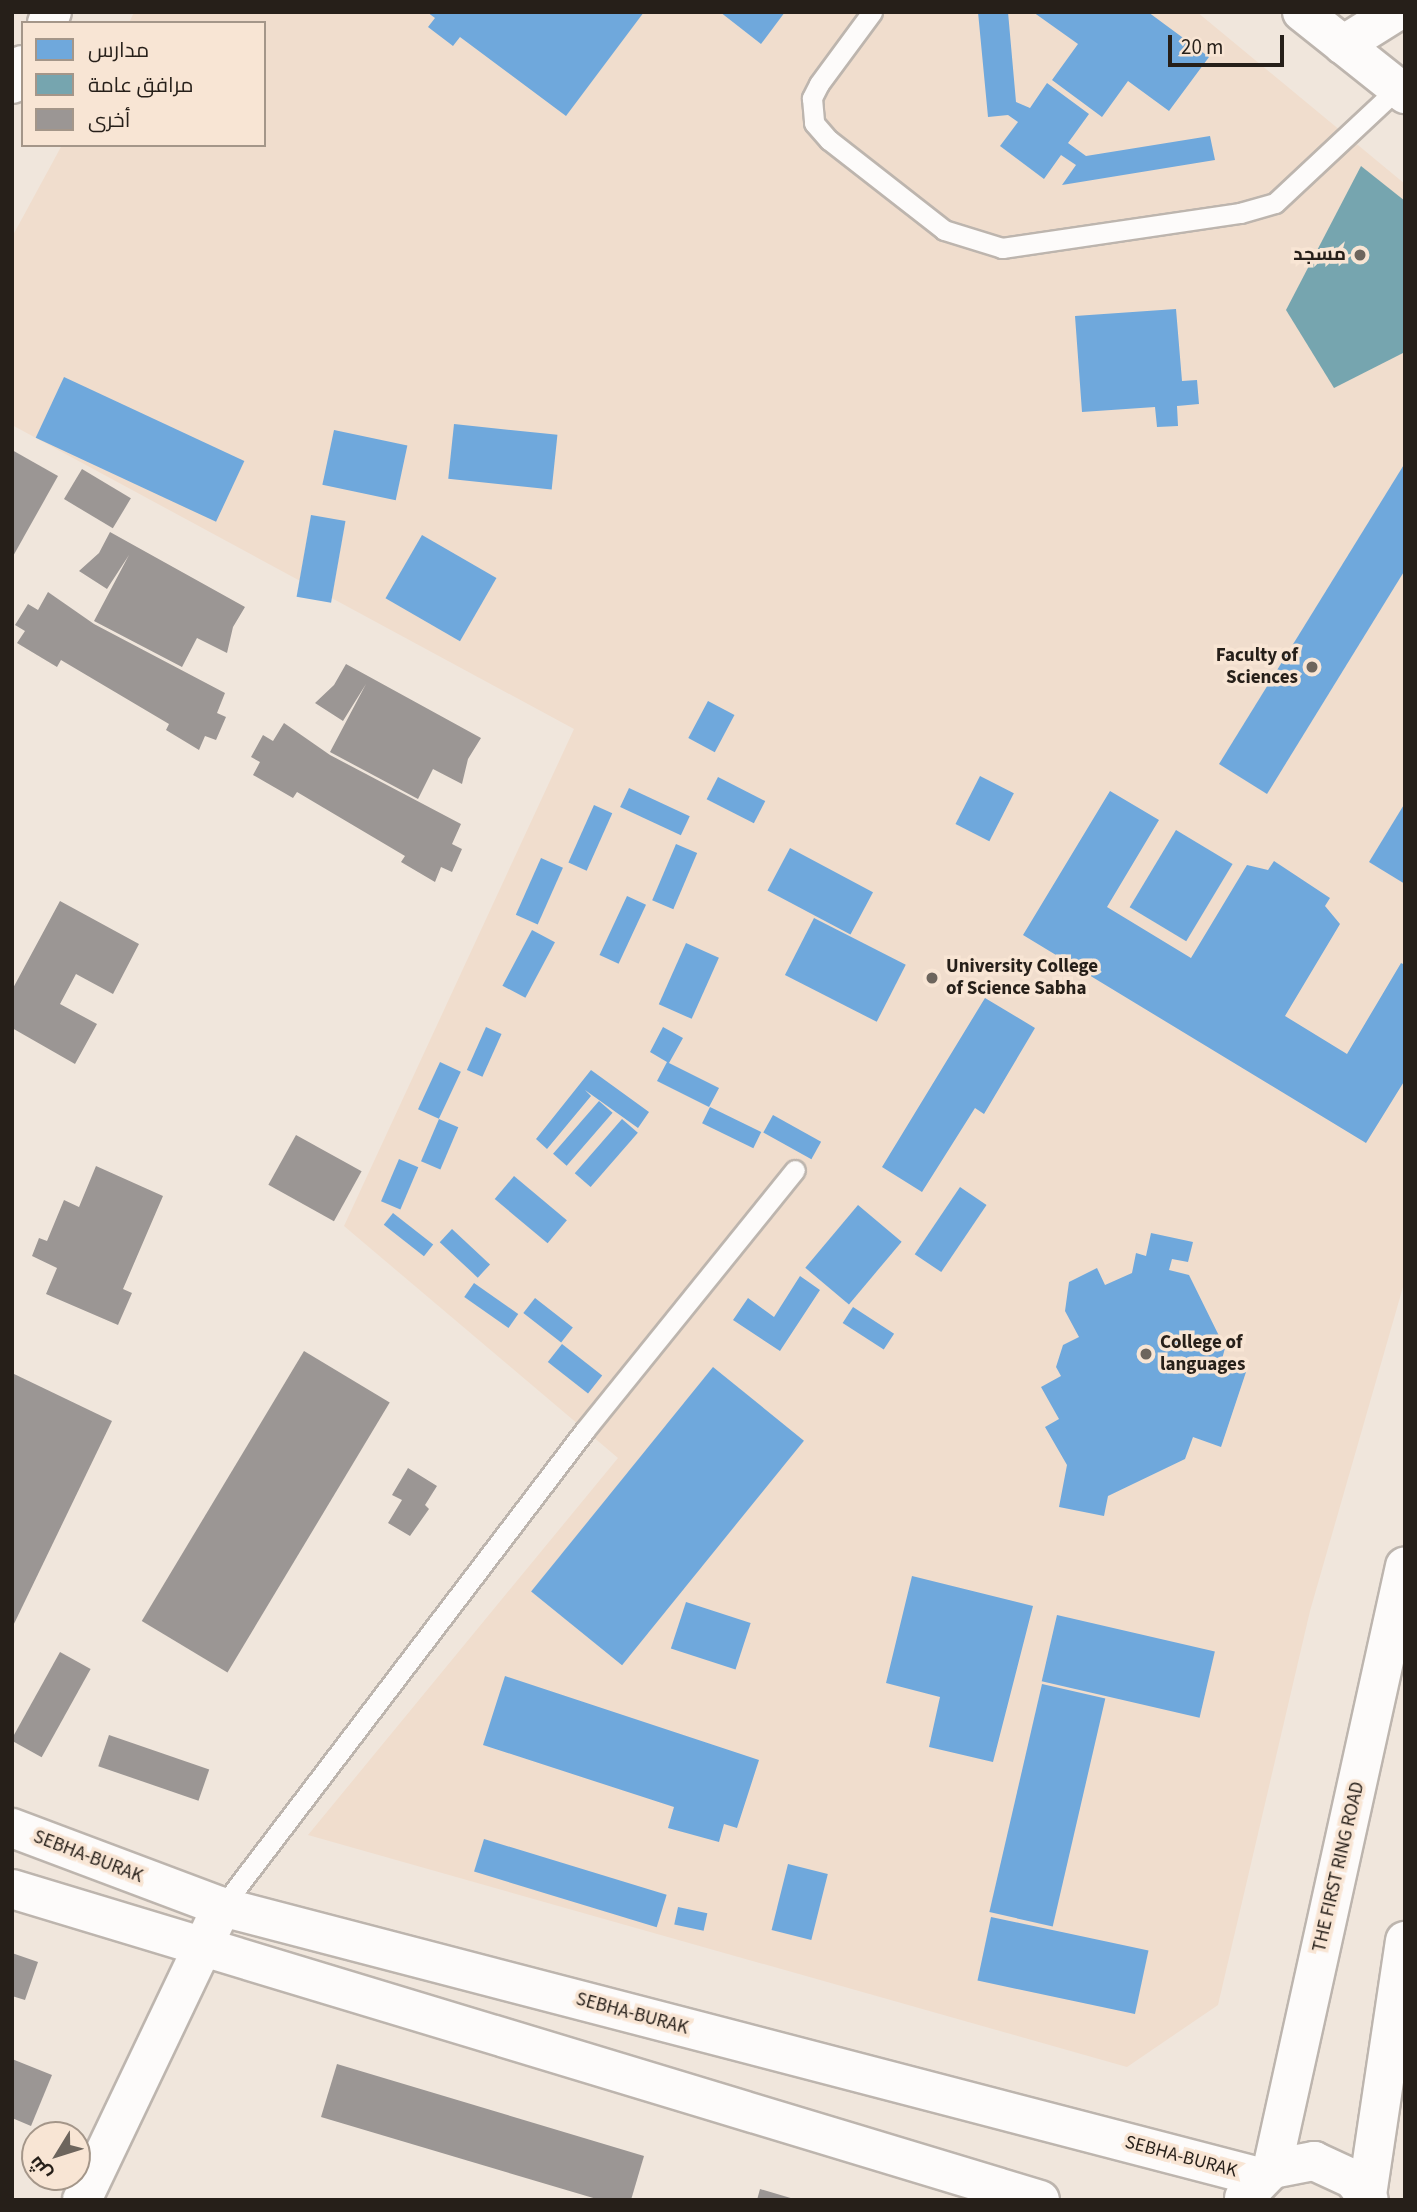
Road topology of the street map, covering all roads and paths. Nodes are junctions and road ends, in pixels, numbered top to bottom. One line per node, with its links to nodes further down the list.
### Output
1 (872, 12): 7 (lane)
2 (1302, 12): 4 (main road)
3 (1396, 12): 4 (main road)
4 (1343, 45): 7 (main road)
5 (21, 68): 6 (main road)
6 (12, 84)
7 (1401, 91)
8 (795, 1170): 12 (lane)
9 (1405, 1566): 15 (main road, THE FIRST RING ROAD)
10 (12, 1828): 12 (main road, SEBHA-BURAK)
11 (12, 1889): 14 (main road)
12 (222, 1907): 14 (main road); 15 (main road, SEBHA-BURAK)
13 (1405, 1941): 16 (main road)
14 (203, 1950): 17 (main road); 18 (main road)
15 (1258, 2182): 16 (main road)
16 (1368, 2197)
17 (82, 2200)
18 (1040, 2200)

